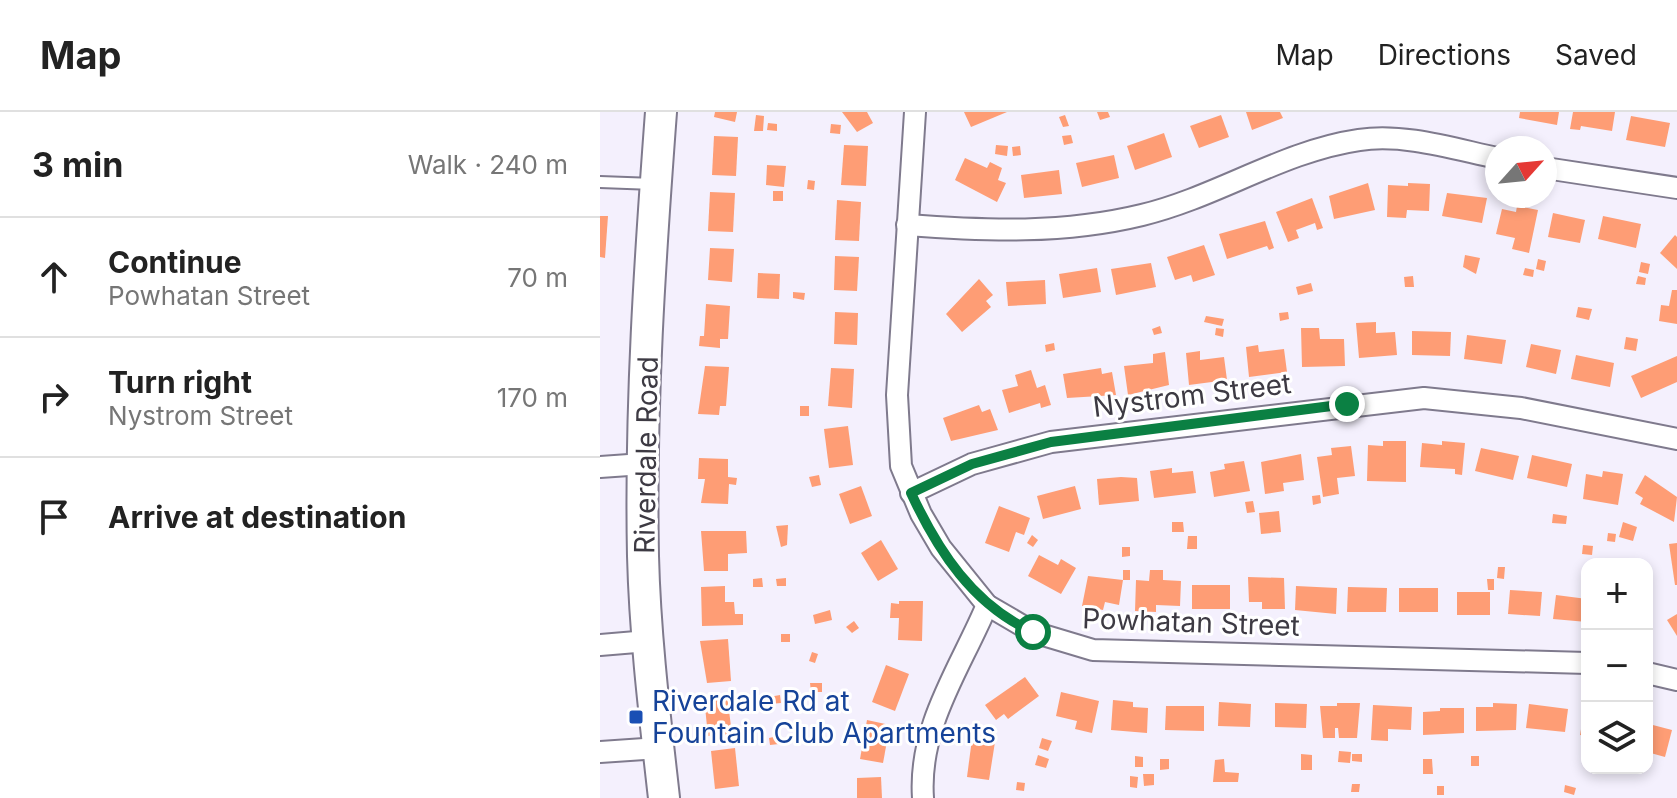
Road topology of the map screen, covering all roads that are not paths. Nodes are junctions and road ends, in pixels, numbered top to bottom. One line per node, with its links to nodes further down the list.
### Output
1 (661, 112): 6 (main road, Riverdale Road)
2 (915, 112): 8 (street, Powhatan Street)
3 (1485, 156): 8 (street)
4 (1557, 170): 7 (street)
5 (600, 182): 6 (lane)
6 (656, 184): 10 (main road, Riverdale Road)
7 (1677, 188)
8 (907, 225): 12 (street, Powhatan Street)
9 (1677, 439): 12 (street, Nystrom Street)
10 (643, 464): 11 (street); 14 (main road, Riverdale Road)
11 (600, 467)
12 (911, 493): 13 (street, Powhatan Street)
13 (987, 605): 16 (street, Powhatan Street); 22 (street)
14 (648, 641): 15 (street); 19 (main road, Riverdale Road)
15 (600, 645)
16 (1581, 663)
17 (1653, 674): 18 (street)
18 (1677, 680)
19 (659, 748): 20 (street); 21 (main road, Riverdale Road)
20 (600, 752)
21 (664, 798)
22 (923, 798)

